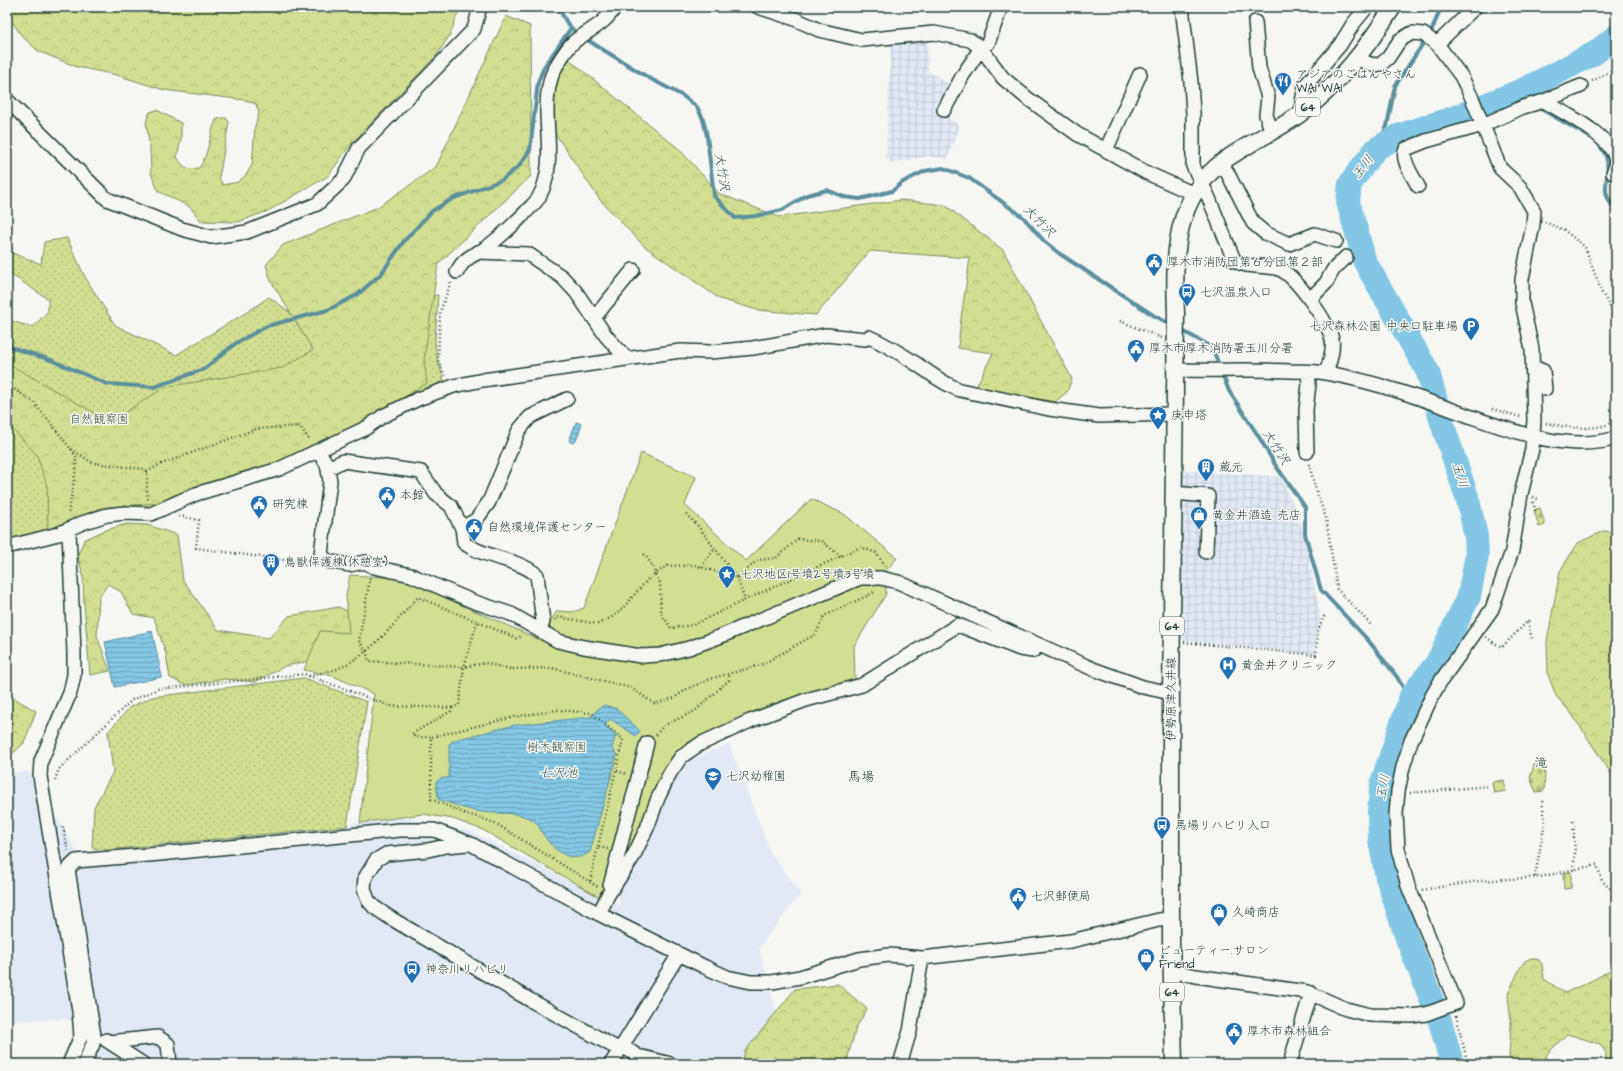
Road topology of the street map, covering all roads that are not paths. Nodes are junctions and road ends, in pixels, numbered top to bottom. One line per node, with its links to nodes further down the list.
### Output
1 (480, 7): 15 (street)
2 (615, 7): 27 (street)
3 (758, 7): 11 (street)
4 (1001, 7): 11 (street)
5 (1182, 7): 25 (street)
6 (1367, 7): 18 (street)
7 (1393, 7): 12 (main road, 64)
8 (1475, 7): 10 (street)
9 (1254, 22): 20 (street)
10 (1431, 39): 12 (street); 19 (street)
11 (982, 48): 17 (street); 21 (street)
12 (1357, 59): 18 (main road, 64)
13 (1140, 74): 21 (street)
14 (1581, 86): 16 (street)
15 (7, 100)
16 (1544, 102): 19 (street); 23 (street)
17 (944, 110)
18 (1300, 113): 20 (main road, 64)
19 (1482, 123): 24 (street); 34 (street)
20 (1272, 132): 22 (main road, 64)
21 (1106, 150): 25 (street)
22 (1221, 164): 25 (main road, 64); 26 (street)
23 (1613, 172)
24 (1418, 186)
25 (1197, 188): 31 (street); 35 (main road, 伊勢原津久井線 / 64)
26 (1336, 241)
27 (478, 252): 30 (street); 32 (street)
28 (1346, 256): 31 (street)
29 (633, 270): 32 (street)
30 (457, 272)
31 (1310, 299): 37 (street)
32 (594, 318): 33 (street)
33 (627, 359): 40 (street); 43 (street)
34 (1533, 367): 38 (street); 41 (street)
35 (1175, 370): 36 (street); 40 (main road, 伊勢原津久井線 / 64)
36 (1308, 372): 37 (street); 44 (street)
37 (1326, 373): 41 (street)
38 (1545, 389)
39 (567, 399): 47 (street)
40 (1174, 414): 46 (main road, 伊勢原津久井線 / 64)
41 (1532, 435): 42 (street); 62 (street)
42 (1616, 438)
43 (318, 452): 45 (street); 48 (street)
44 (1306, 452)
45 (328, 468): 47 (street); 51 (street)
46 (1173, 494): 50 (street); 53 (main road, 伊勢原津久井線 / 64)
47 (462, 528): 51 (street)
48 (69, 531): 49 (street); 63 (street)
49 (7, 547)
50 (1206, 552)
51 (541, 631): 52 (street)
52 (1039, 645): 53 (street); 56 (street)
53 (1171, 693): 58 (main road, 伊勢原津久井線 / 64)
54 (647, 743): 56 (street)
55 (472, 844): 57 (street); 64 (street); 66 (street)
56 (608, 895): 57 (street)
57 (599, 914): 59 (street)
58 (1171, 919): 60 (street); 61 (main road, 伊勢原津久井線 / 64)
59 (679, 954): 60 (street); 66 (street)
60 (922, 958): 73 (street)
61 (1172, 971): 62 (street); 74 (main road, 伊勢原津久井線 / 64)
62 (1311, 993): 75 (street)
63 (81, 1036): 64 (street); 67 (street)
64 (94, 1036): 65 (street); 68 (street)
65 (109, 1042): 69 (street); 70 (street)
66 (620, 1050): 71 (street); 72 (street)
67 (69, 1064)
68 (84, 1064)
69 (143, 1064)
70 (170, 1064)
71 (611, 1064)
72 (671, 1064)
73 (900, 1064)
74 (1174, 1064)
75 (1291, 1064)

